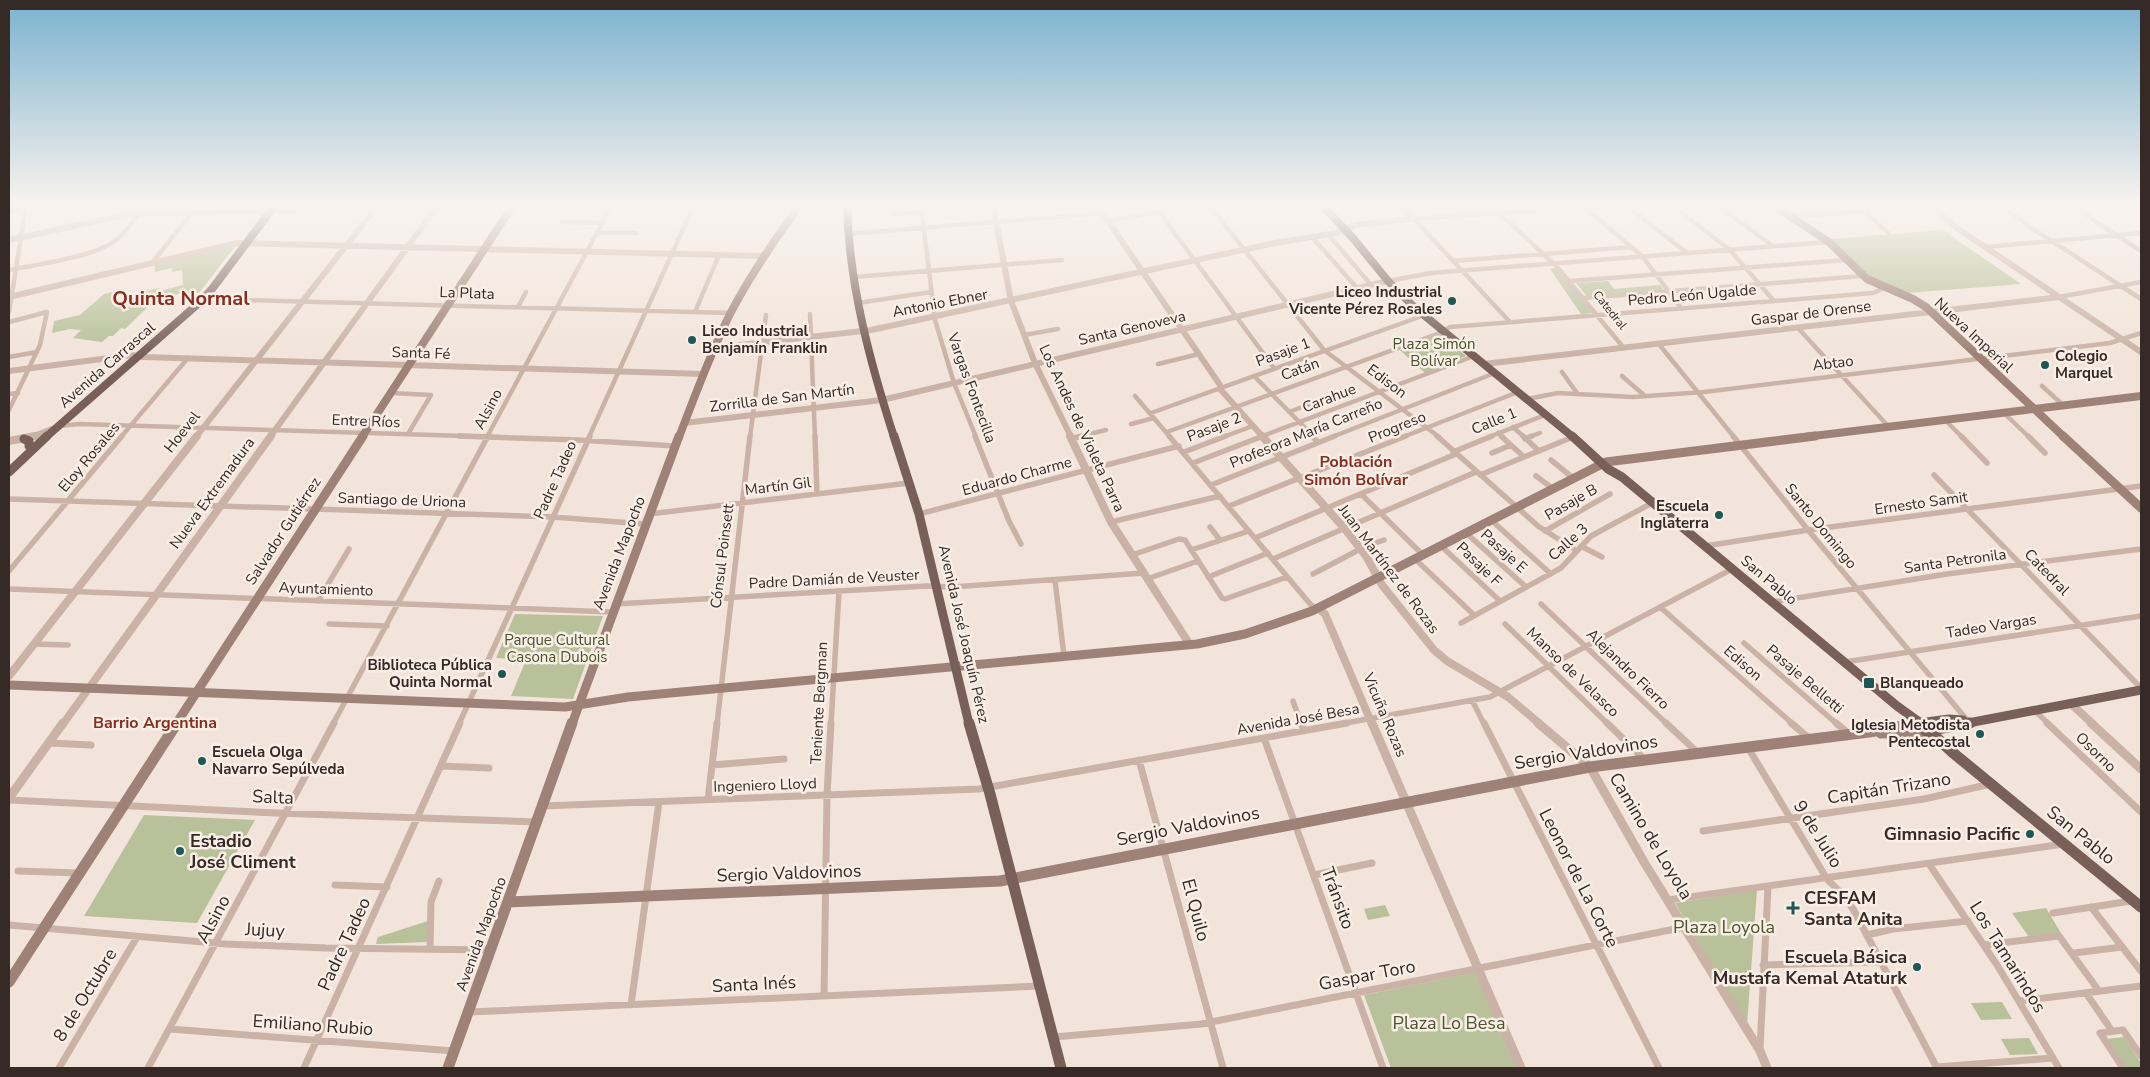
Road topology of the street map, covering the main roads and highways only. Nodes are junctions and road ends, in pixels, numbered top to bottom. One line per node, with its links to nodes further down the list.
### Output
1 (232, 255): 9 (main road, Avenida Carrascal)
2 (234, 255): 9 (main road, Avenida Carrascal)
3 (480, 255): 17 (main road, Salvador Gutiérrez)
4 (766, 255): 8 (main road, Avenida Mapocho)
5 (851, 255): 18 (main road, Avenida José Joaquín Pérez)
6 (1366, 255): 13 (main road, San Pablo)
7 (1841, 255): 11 (main road, Nueva Imperial)
8 (714, 348): 12 (main road, Avenida Mapocho)
9 (135, 356): 14 (main road, Avenida Carrascal); 15 (main road, Avenida Carrascal)
10 (2141, 396): 11 (main road)
11 (2033, 409): 13 (main road); 16 (main road, Nueva Imperial)
12 (675, 446): 22 (main road, Avenida Mapocho)
13 (1604, 462): 18 (main road); 23 (main road, San Pablo)
14 (9, 466)
15 (9, 472)
16 (2141, 508)
17 (315, 510): 21 (main road, Salvador Gutiérrez)
18 (955, 666): 22 (main road); 26 (main road, Avenida José Joaquín Pérez)
19 (9, 685): 21 (main road)
20 (2141, 689): 23 (main road)
21 (196, 692): 22 (main road); 29 (main road, Salvador Gutiérrez)
22 (580, 704): 27 (main road, Avenida Mapocho)
23 (1922, 727): 24 (main road, San Pablo); 26 (main road, Sergio Valdovinos)
24 (1991, 784): 25 (main road, San Pablo)
25 (2064, 844): 28 (main road, San Pablo)
26 (1012, 879): 27 (main road, Sergio Valdovinos); 31 (main road, Avenida José Joaquín Pérez)
27 (508, 902): 30 (main road, Avenida Mapocho)
28 (2137, 904)
29 (9, 982)
30 (448, 1068)
31 (1061, 1068)

